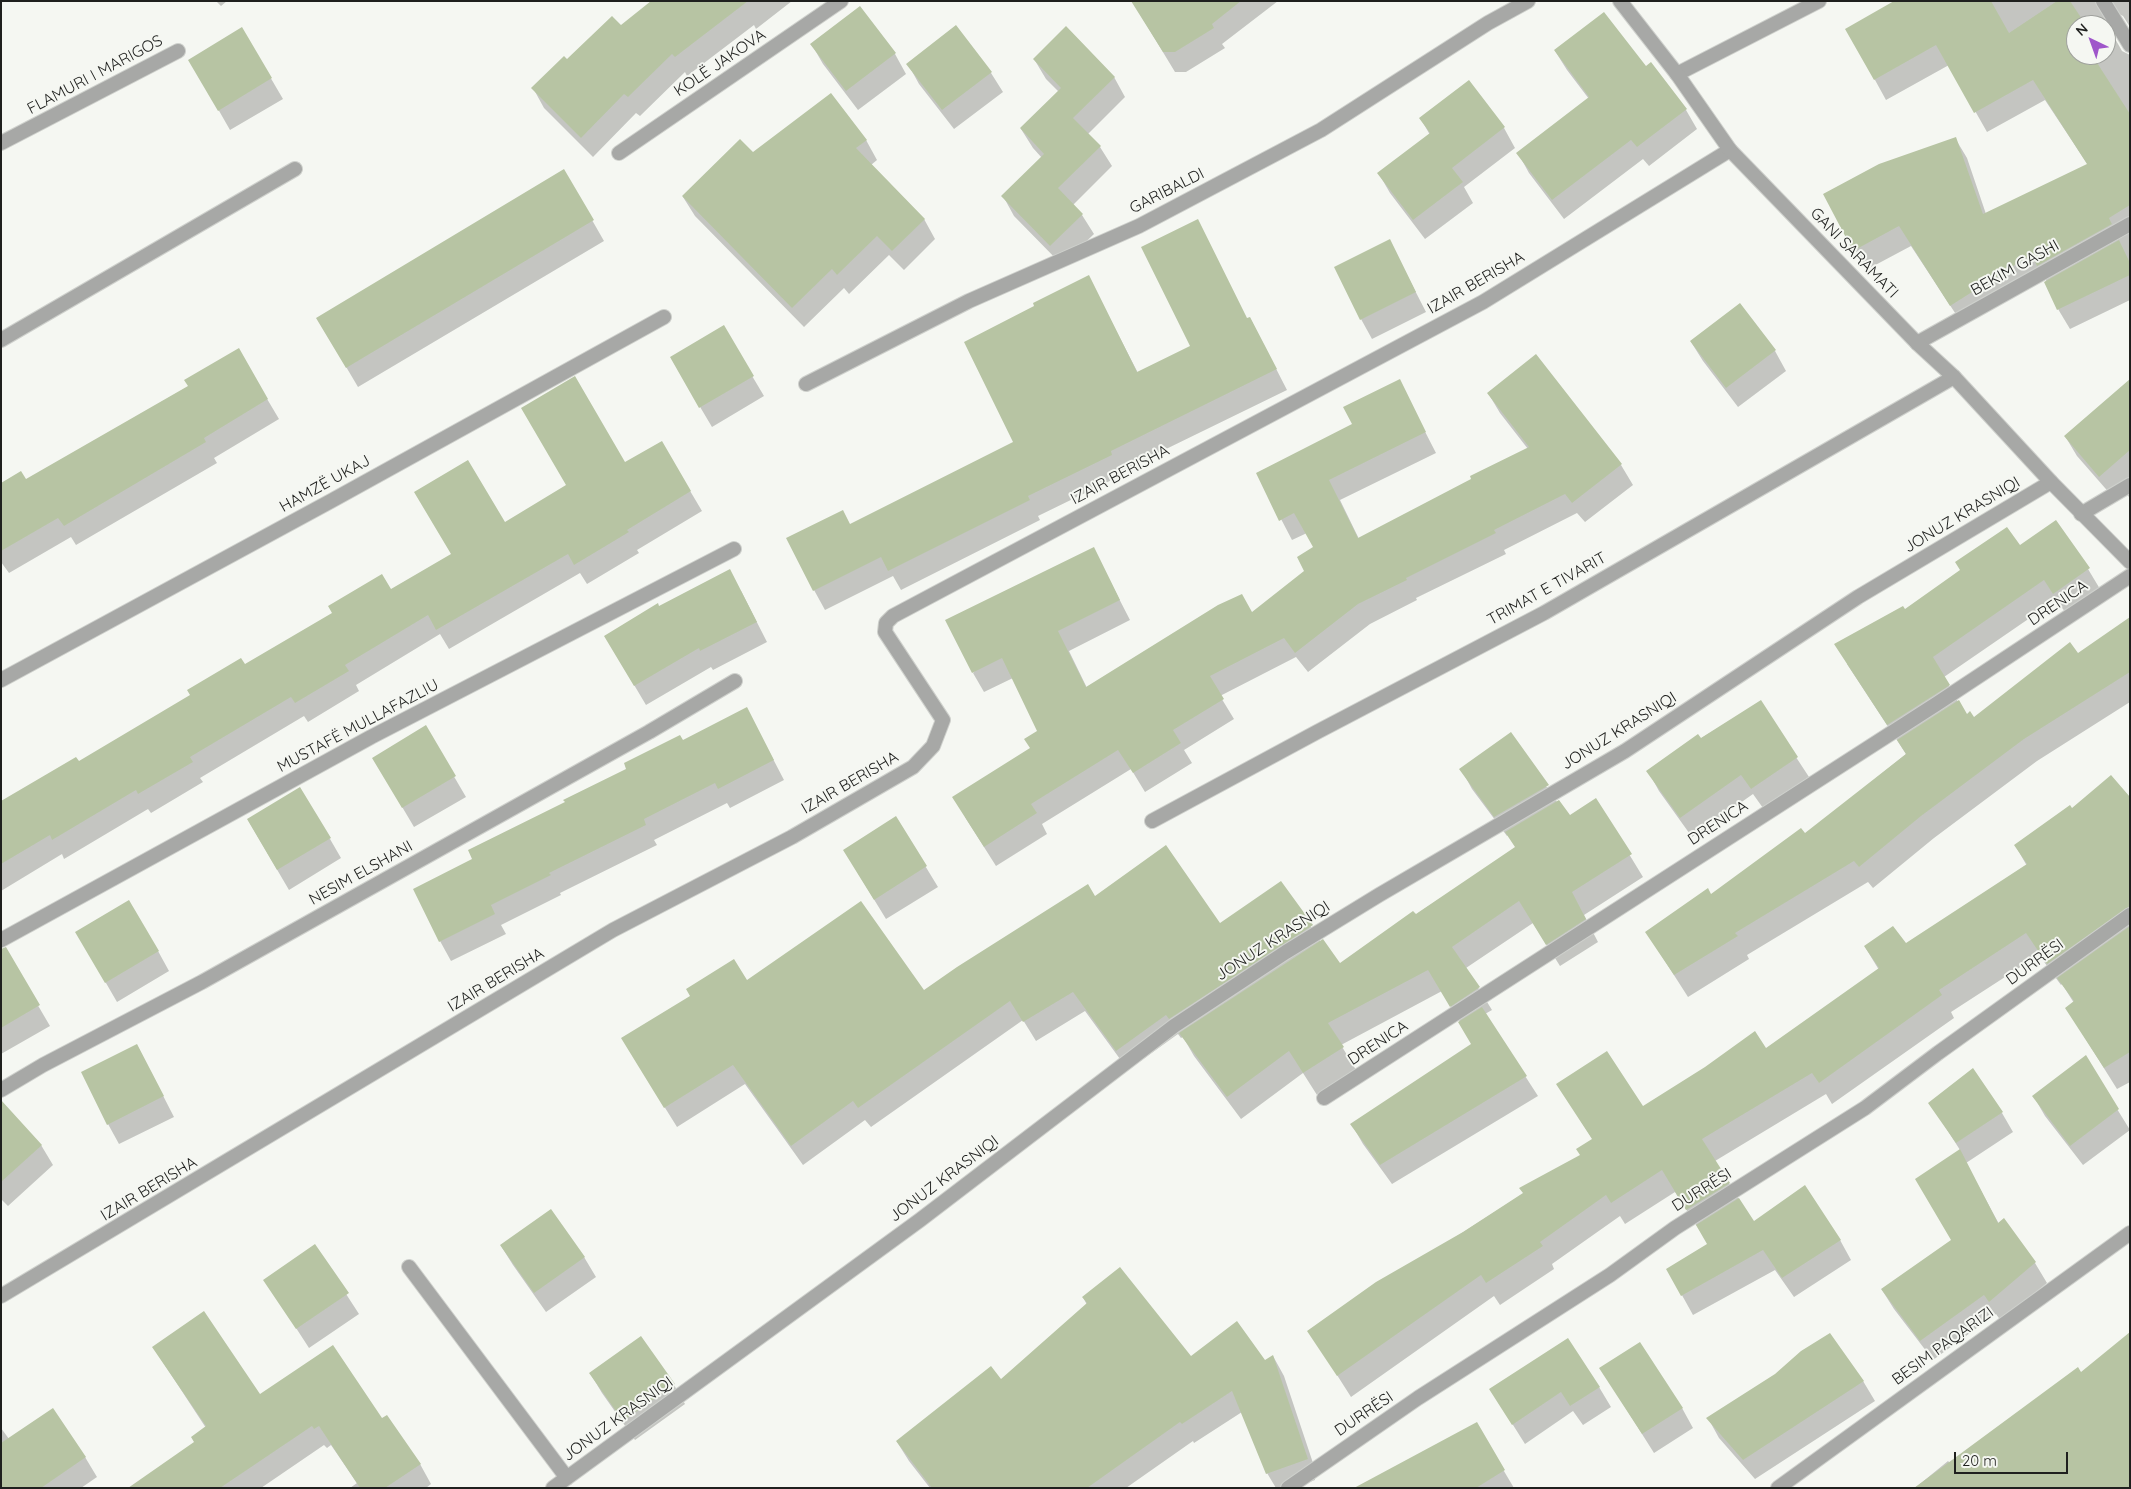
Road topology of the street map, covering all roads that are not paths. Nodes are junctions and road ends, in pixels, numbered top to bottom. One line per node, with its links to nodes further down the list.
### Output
1 (841, 1): 11 (street, KOLË JAKOVA)
2 (1528, 1): 18 (street, GARIBALDI)
3 (1620, 1): 8 (street, GANI SARAMATI)
4 (1819, 1): 8 (street)
5 (2103, 1): 6 (street)
6 (2130, 45)
7 (178, 50): 9 (street, FLAMURI I MARIGOS)
8 (1677, 74): 10 (street, GANI SARAMATI)
9 (1, 143)
10 (1730, 150): 16 (street, GANI SARAMATI); 34 (street, IZAIR BERISHA)
11 (619, 153)
12 (295, 169): 15 (street)
13 (2130, 224): 16 (street, BEKIM GASHI)
14 (664, 317): 25 (street, HAMZË UKAJ)
15 (1, 340)
16 (1917, 343): 17 (street, GANI SARAMATI)
17 (1954, 377): 19 (street, GANI SARAMATI); 27 (street, TRIMAT E TIVARIT)
18 (806, 384)
19 (2051, 482): 21 (street, GANI SARAMATI); 35 (street, JONUZ KRASNIQI)
20 (2130, 485): 21 (street)
21 (2081, 514): 23 (street, GANI SARAMATI)
22 (734, 549): 29 (street, MUSTAFË MULLAFAZLIU)
23 (2130, 562)
24 (2130, 576): 31 (street, DRENICA)
25 (1, 680)
26 (736, 681): 30 (street, NESIM ELSHANI)
27 (1152, 821)
28 (2130, 915): 37 (street, DURRËSI)
29 (1, 940)
30 (1, 1090)
31 (1324, 1098)
32 (2130, 1233): 38 (street, BESIM PAQARIZI)
33 (409, 1267): 35 (street)
34 (1, 1296)
35 (567, 1478): 36 (street, JONUZ KRASNIQI)
36 (553, 1488)
37 (1288, 1488)
38 (1778, 1488)

